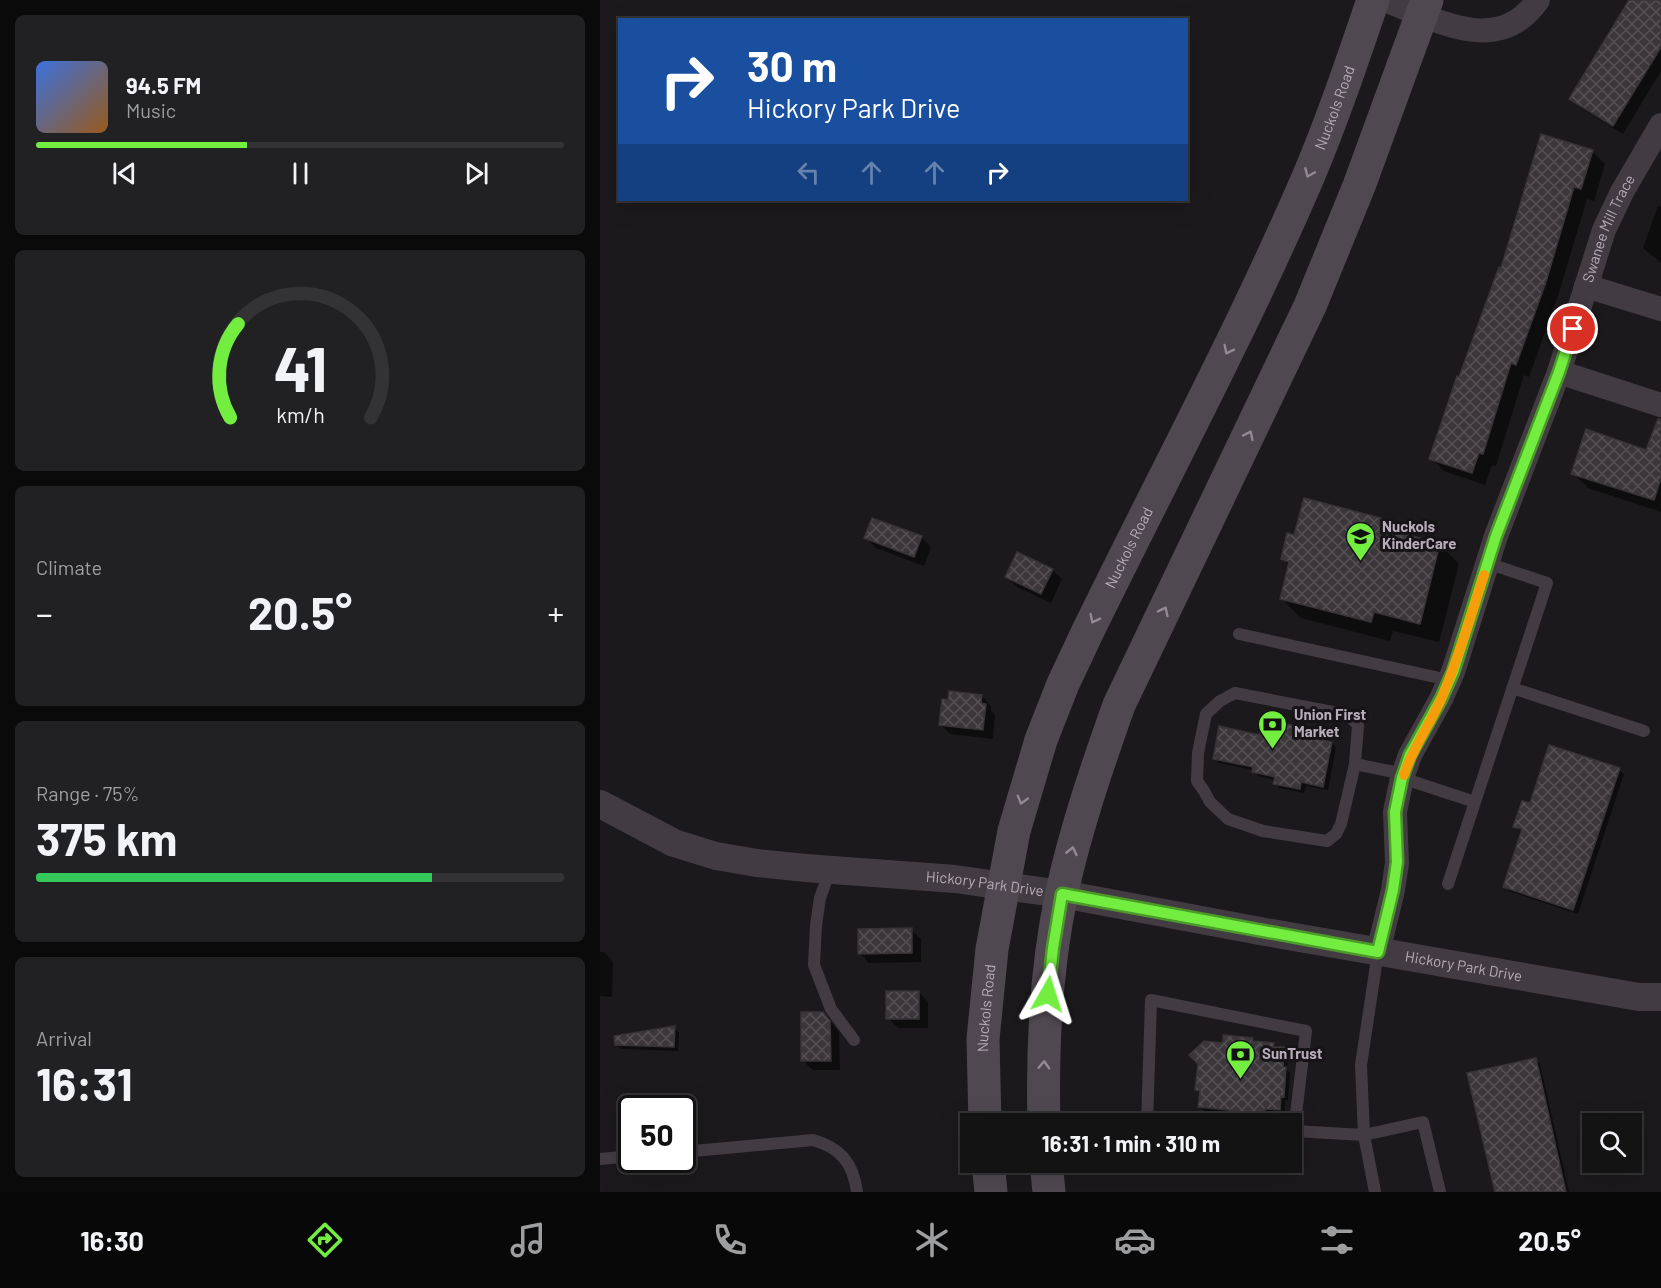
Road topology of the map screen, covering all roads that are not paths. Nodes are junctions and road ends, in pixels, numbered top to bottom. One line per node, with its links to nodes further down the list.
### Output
1 (1373, 0): 21 (main road, Nuckols Road, one-way to 21)
2 (1385, 0): 4 (street)
3 (1538, 0): 4 (street)
4 (1424, 7): 22 (main road, one-way to 4)
5 (1661, 125): 6 (street, Swanee Mill Trace)
6 (1586, 286): 7 (street); 8 (street, Swanee Mill Trace)
7 (1661, 309)
8 (1559, 372): 9 (street); 10 (street, Swanee Mill Trace)
9 (1661, 405)
10 (1487, 563): 12 (street, Swanee Mill Trace); 13 (lane)
11 (1239, 634): 12 (lane)
12 (1449, 680): 16 (street, Swanee Mill Trace)
13 (1512, 688): 14 (lane); 17 (lane)
14 (1644, 731)
15 (1355, 764): 15 (lane); 16 (lane)
16 (1403, 776): 17 (lane); 23 (street, Swanee Mill Trace)
17 (1475, 802): 20 (lane)
18 (600, 804): 19 (street, Hickory Park Drive)
19 (830, 870): 21 (street, Hickory Park Drive); 25 (lane)
20 (1448, 884)
21 (1003, 886): 22 (street, Hickory Park Drive); 26 (main road, Nuckols Road)
22 (1062, 894): 23 (street, Hickory Park Drive); 27 (main road, one-way to 22)
23 (1378, 952): 24 (street, Hickory Park Drive); 31 (lane)
24 (1661, 998)
25 (854, 1040)
26 (985, 1113)
27 (1044, 1113)
28 (1147, 1113): 29 (lane)
29 (1295, 1113)
30 (1302, 1132): 31 (lane)
31 (1364, 1135): 40 (lane); 41 (lane)
32 (696, 1151): 37 (lane)
33 (618, 1157): 34 (lane)
34 (600, 1159)
35 (989, 1173): 38 (main road)
36 (1047, 1173): 39 (main road)
37 (857, 1192)
38 (991, 1192)
39 (1049, 1192)
40 (1375, 1192)
41 (1440, 1192)

